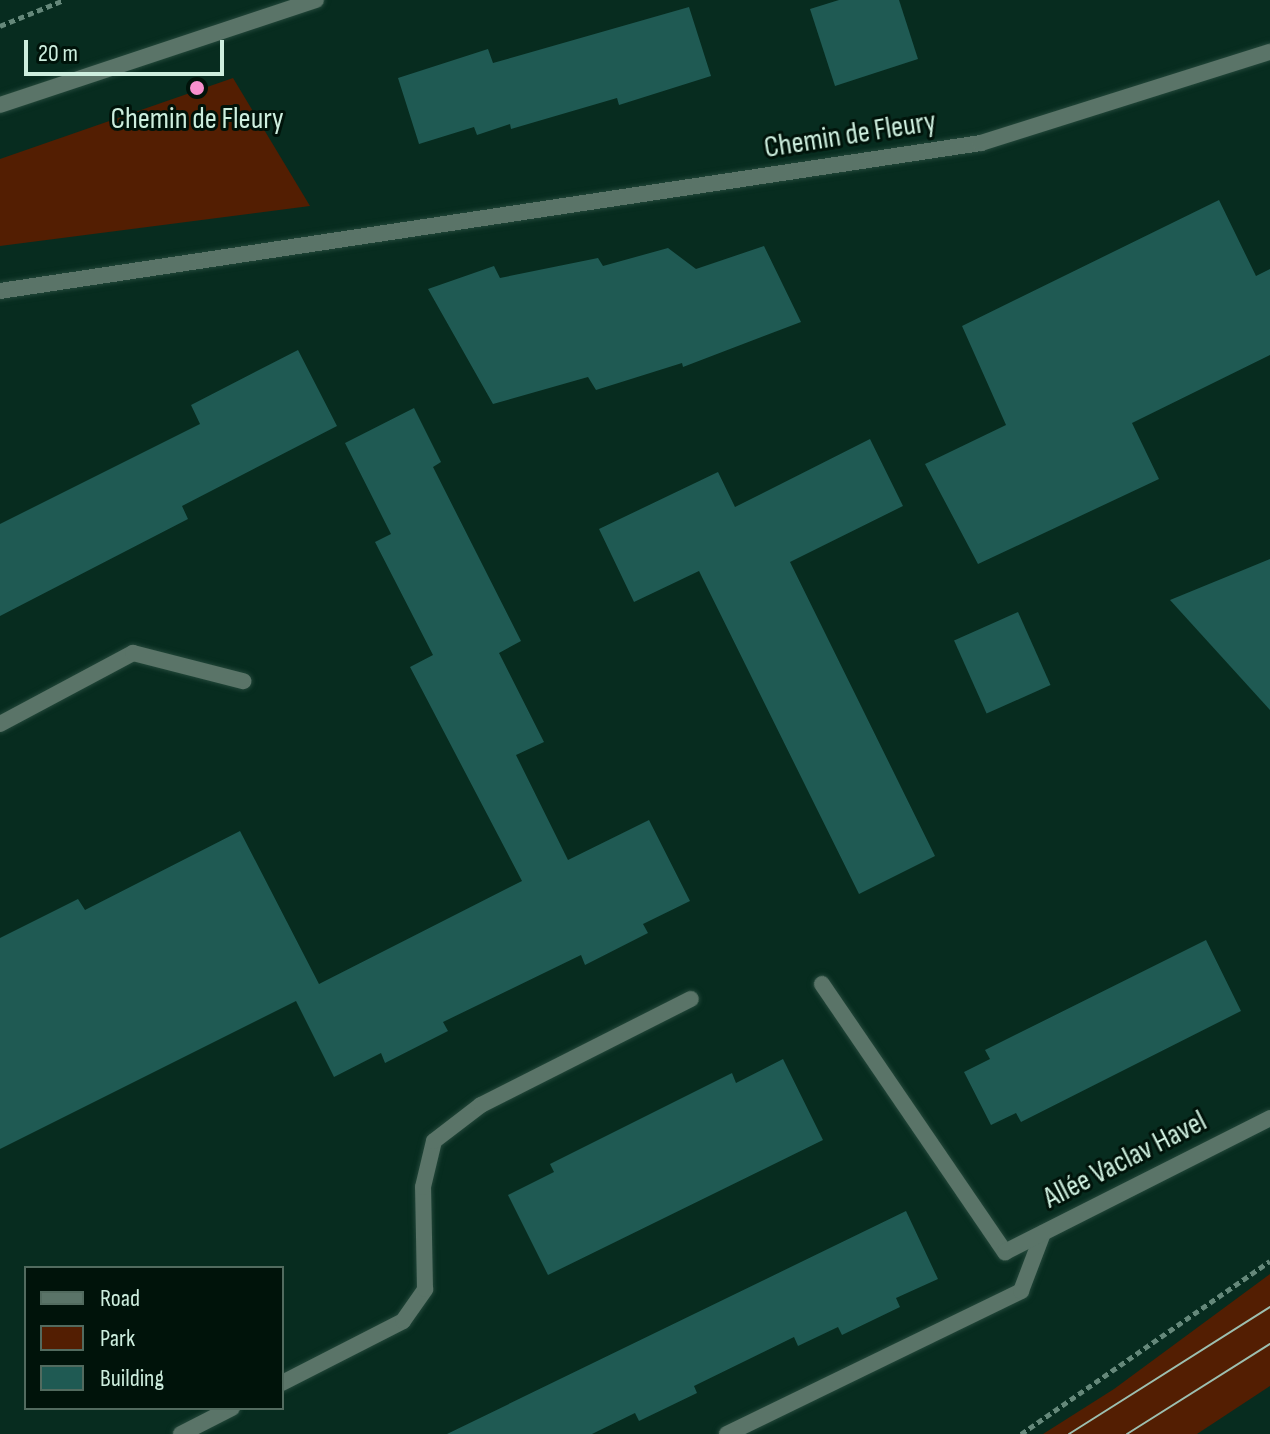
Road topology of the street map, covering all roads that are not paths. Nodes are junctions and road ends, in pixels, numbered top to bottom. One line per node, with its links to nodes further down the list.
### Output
1 (316, 0): 3 (street)
2 (1270, 52): 4 (street, Chemin de Fleury)
3 (0, 105)
4 (0, 291)
5 (243, 681): 6 (street)
6 (0, 724)
7 (822, 984): 10 (street, Allée Vaclav Havel)
8 (691, 999): 11 (street)
9 (1270, 1118): 10 (street, Allée Vaclav Havel)
10 (1043, 1233): 14 (street)
11 (284, 1382)
12 (228, 1410): 13 (street)
13 (181, 1434)
14 (727, 1434)

